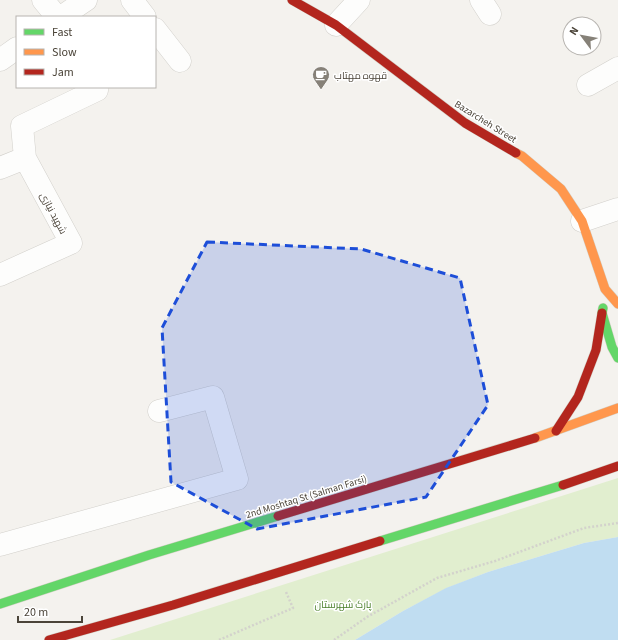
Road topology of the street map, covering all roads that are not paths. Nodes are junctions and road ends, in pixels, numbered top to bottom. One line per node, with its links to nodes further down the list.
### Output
1 (43, 0): 6 (street)
2 (86, 0): 7 (street)
3 (132, 0): 8 (street)
4 (292, 0): 9 (main road, Bazarcheh Street)
5 (359, 0): 9 (street)
6 (56, 16)
7 (63, 16)
8 (144, 16)
9 (336, 25): 20 (main road, Bazarcheh Street)
10 (156, 30): 13 (street)
11 (16, 49): 12 (street)
12 (0, 60)
13 (180, 61)
14 (618, 68): 15 (street)
15 (588, 85)
16 (97, 90): 17 (street)
17 (25, 158): 18 (street); 21 (street, شهید نیازی)
18 (0, 168)
19 (618, 209): 20 (street)
20 (582, 221): 22 (main road, Bazarcheh Street)
21 (0, 275)
22 (605, 288): 23 (main road, Bazarcheh Street); 24 (main road)
23 (618, 304)
24 (602, 313): 25 (main road); 28 (main road)
25 (618, 358)
26 (618, 408): 28 (main road, 2nd Moshtaq St (Salman Farsi))
27 (159, 411): 30 (street)
28 (556, 431): 31 (main road, 2nd Moshtaq St (Salman Farsi))
29 (618, 466): 32 (main road)
30 (0, 545)
31 (0, 604)
32 (48, 640)

